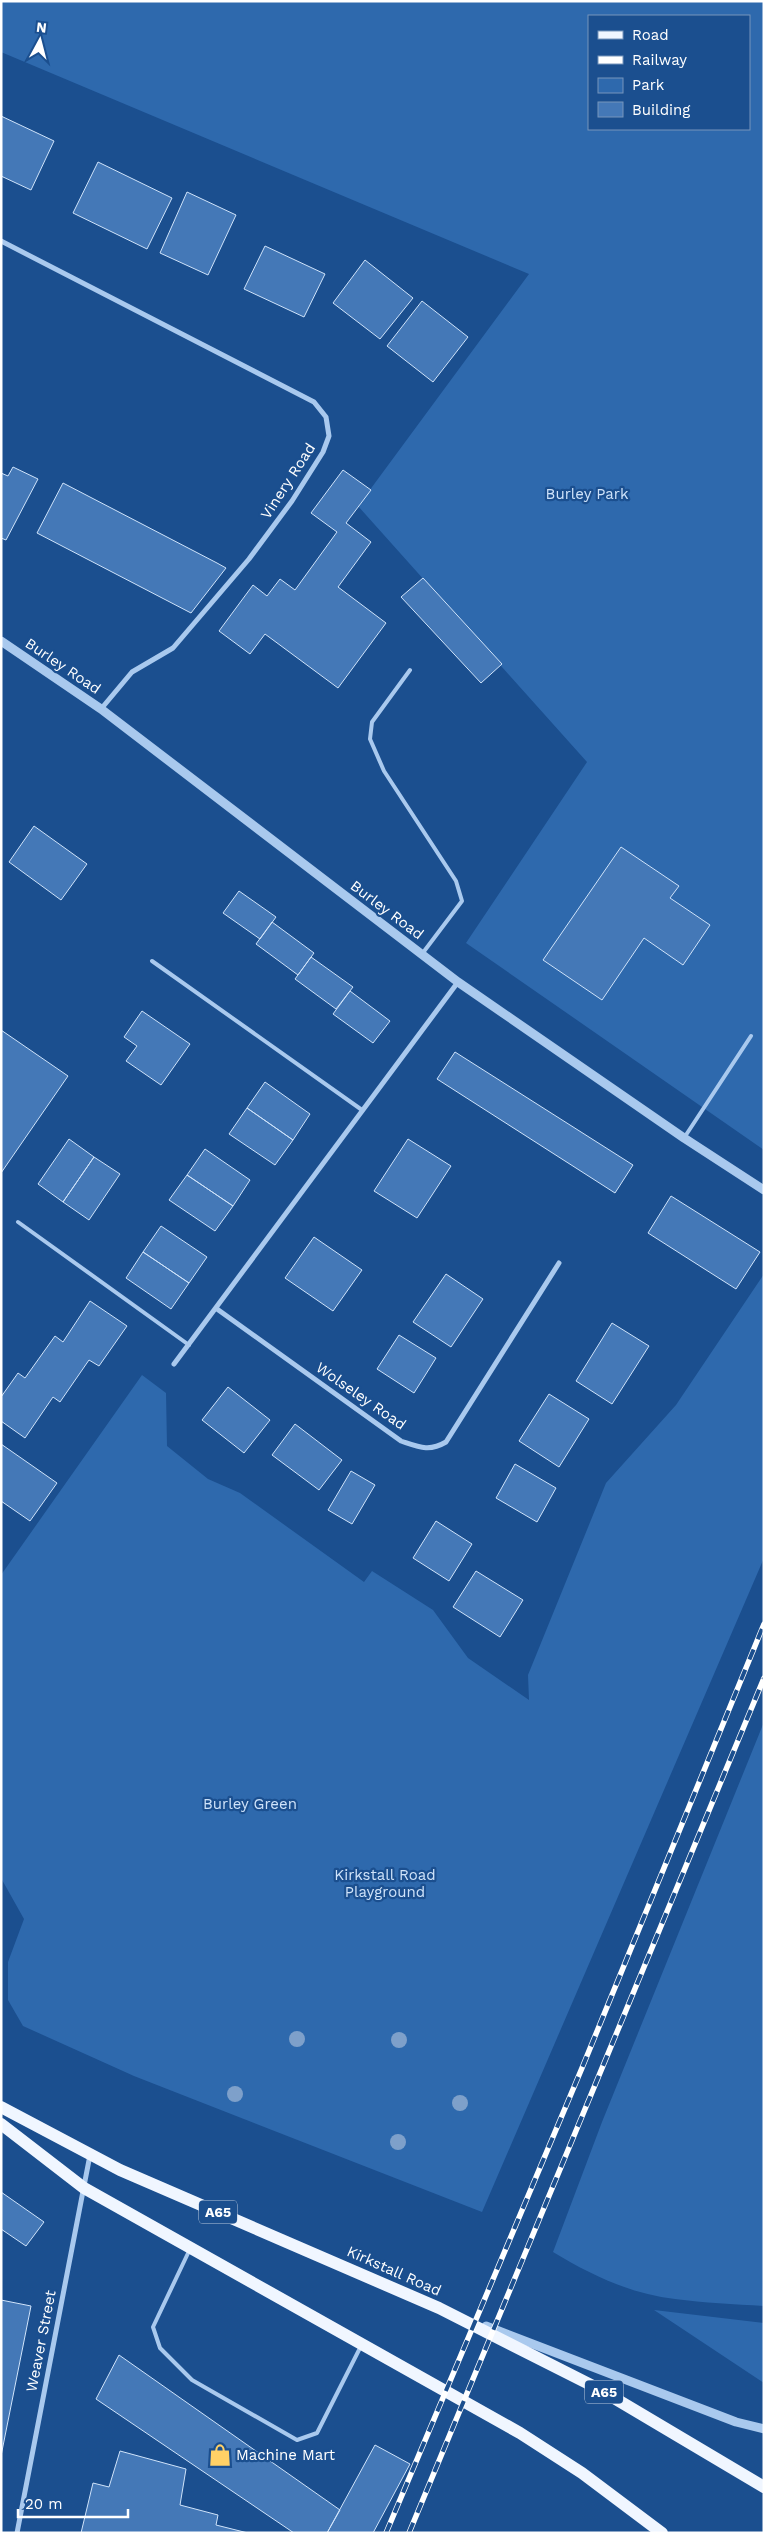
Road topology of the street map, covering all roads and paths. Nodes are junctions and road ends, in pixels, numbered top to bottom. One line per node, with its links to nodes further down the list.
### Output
1 (1, 241): 4 (street, Vinery Road)
2 (1, 641): 4 (street, Burley Road)
3 (410, 670): 5 (lane)
4 (101, 709): 5 (street, Burley Road)
5 (422, 954): 7 (street, Burley Road)
6 (152, 961): 9 (lane)
7 (458, 982): 9 (street); 10 (street, Burley Road)
8 (751, 1036): 10 (lane)
9 (362, 1110): 14 (street)
10 (684, 1138): 11 (street, Burley Road)
11 (764, 1190)
12 (18, 1222): 15 (lane)
13 (559, 1263): 14 (street, Wolseley Road)
14 (217, 1309): 15 (street)
15 (188, 1345): 16 (street)
16 (174, 1364)
17 (1, 2107): 19 (main road, Kirkstall Road / A65)
18 (1, 2124): 20 (main road)
19 (90, 2155): 20 (street, Weaver Street); 22 (main road, Kirkstall Road / A65)
20 (84, 2188): 21 (main road); 26 (street, Weaver Street)
21 (191, 2247): 23 (main road); 23 (lane)
22 (439, 2308): 24 (street); 25 (main road, Kirkstall Road / A65)
23 (362, 2346): 27 (main road)
24 (764, 2429)
25 (764, 2487)
26 (17, 2533)
27 (662, 2533)

